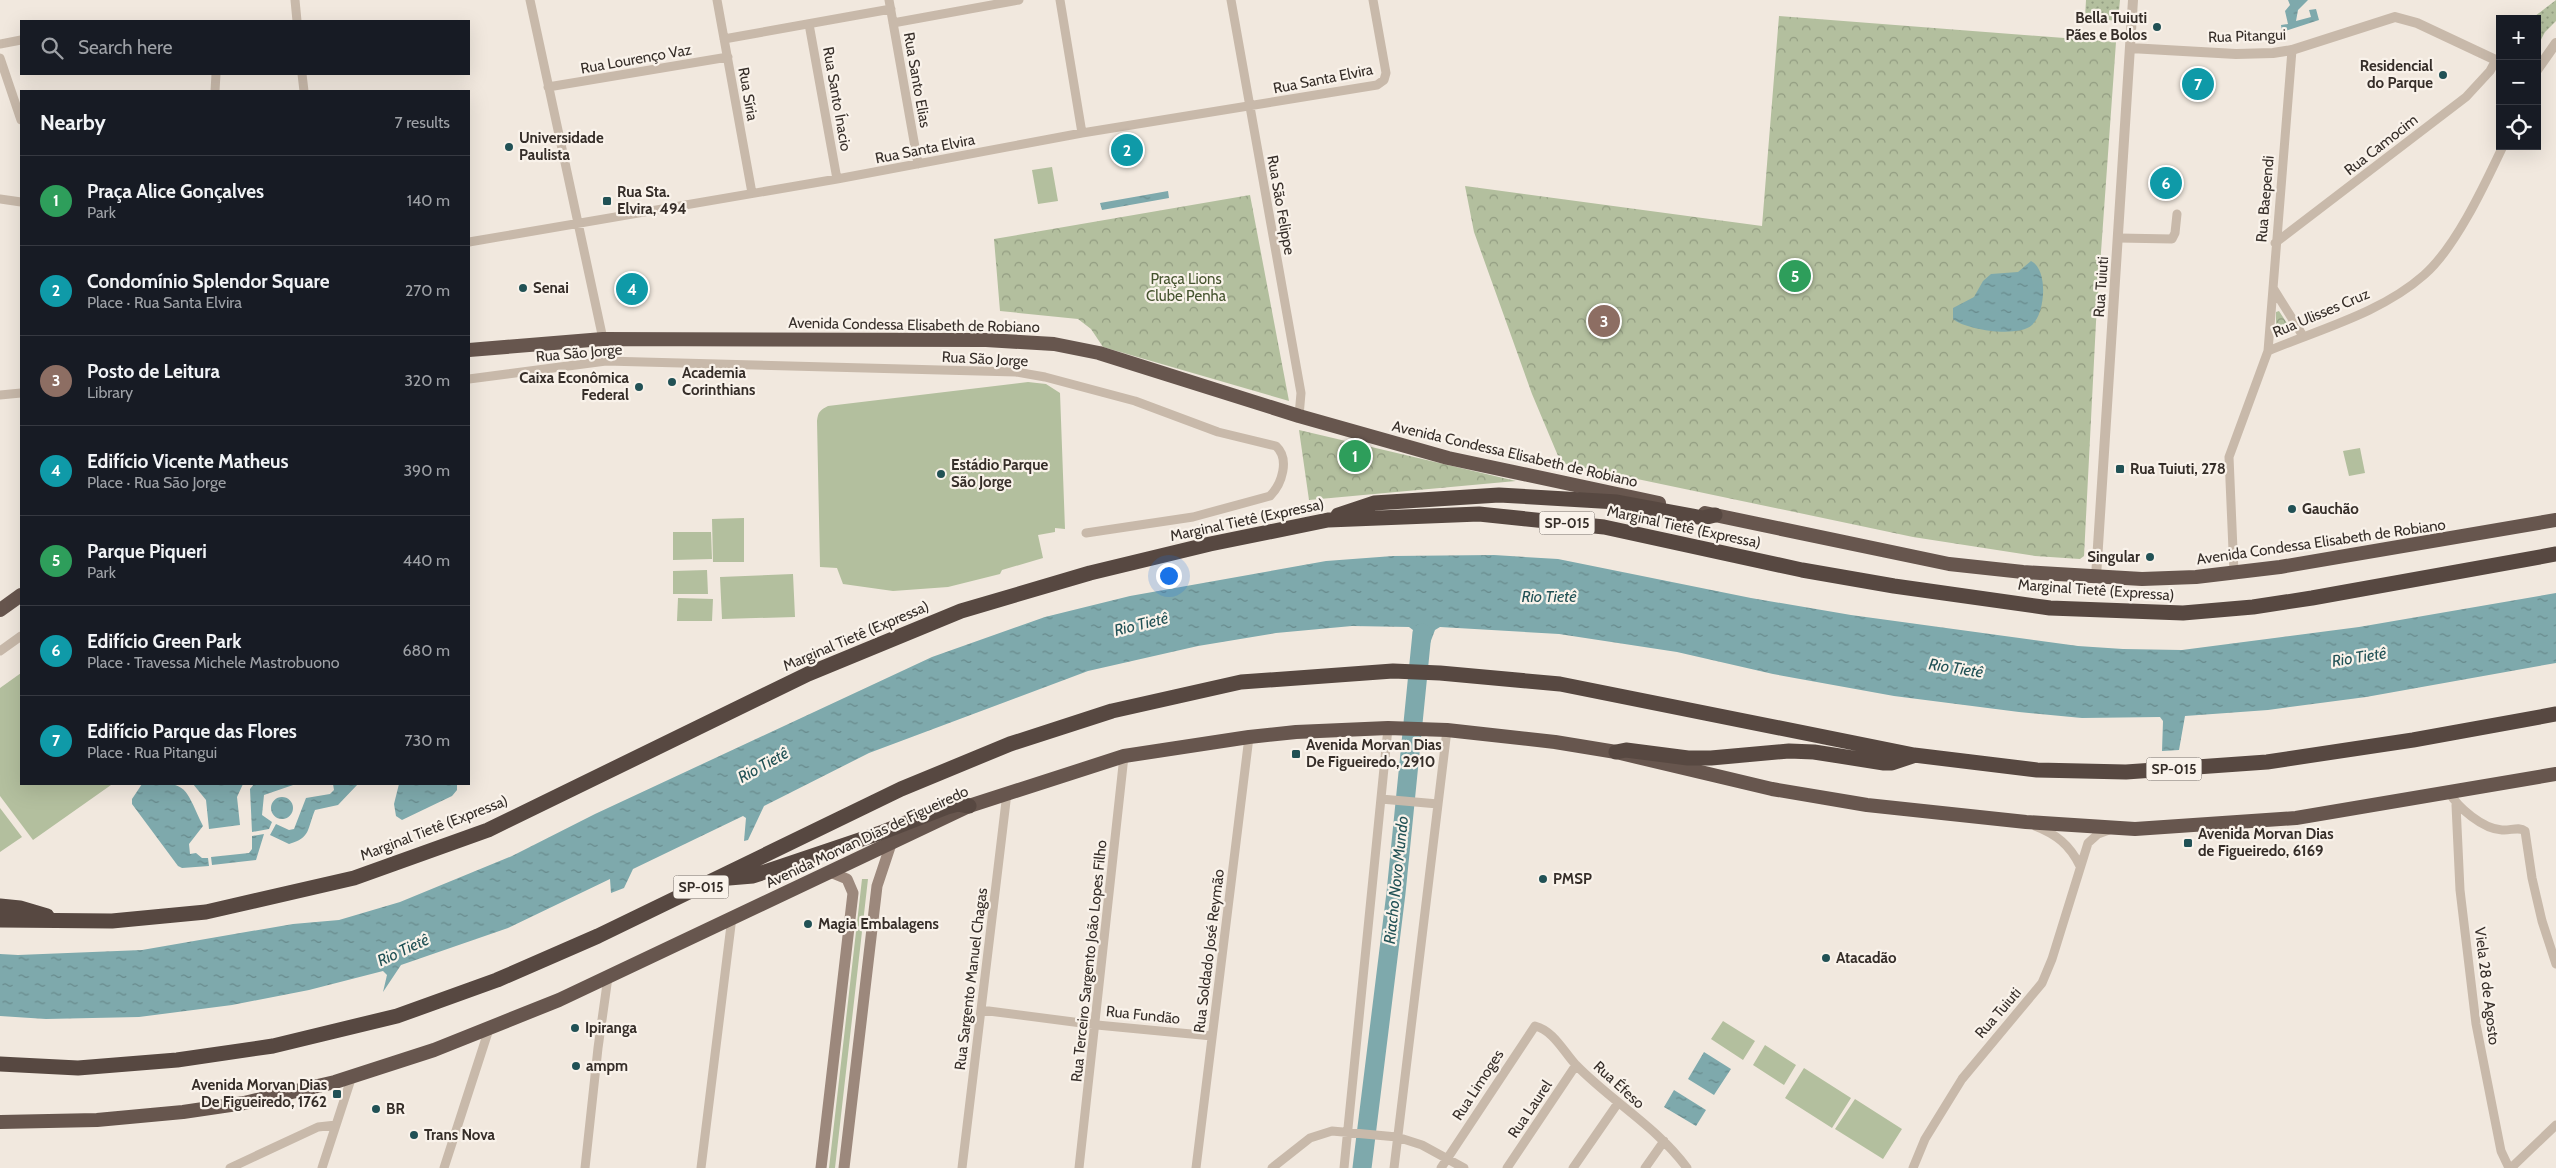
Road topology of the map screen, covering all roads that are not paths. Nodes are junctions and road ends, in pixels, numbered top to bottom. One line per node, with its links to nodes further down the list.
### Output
1 (295, 0): 10 (street)
2 (530, 0): 26 (street, Rua São Jorge)
3 (717, 0): 13 (street, Rua Síria)
4 (1019, 0): 11 (street)
5 (1060, 0): 31 (street)
6 (1231, 0): 30 (street, Rua São Felippe)
7 (1373, 0): 30 (street, Rua Santa Elvira)
8 (2134, 0): 17 (street, Rua Tuiuti)
9 (890, 5): 11 (street, Rua Santo Elias); 12 (street)
10 (297, 20)
11 (893, 22): 33 (street, Rua Santo Elias)
12 (809, 24): 13 (street); 34 (street, Rua Santo Ínacio)
13 (724, 39): 19 (street, Rua Síria)
14 (20, 40): 16 (street)
15 (2556, 43): 23 (street)
16 (0, 44)
17 (2130, 48): 18 (street, Rua Pitangui); 40 (street, Rua Tuiuti)
18 (2292, 50): 21 (street, Rua Pitangui); 42 (street, Rua Baependi)
19 (728, 57): 26 (street, Rua Lourenço Vaz); 35 (street, Rua Síria)
20 (0, 58): 29 (street)
21 (2496, 60)
22 (2496, 63): 42 (street, Rua Camocim)
23 (2541, 64)
24 (216, 75): 27 (street)
25 (302, 75): 28 (street)
26 (548, 87): 39 (street, Rua São Jorge)
27 (215, 90)
28 (304, 90)
29 (18, 102)
30 (1249, 106): 31 (street, Rua Santa Elvira); 51 (street, Rua São Felippe)
31 (1082, 133): 33 (street, Rua Santa Elvira)
32 (2502, 150): 44 (street, Rua Ulisses Cruz)
33 (918, 164): 34 (street, Rua Santa Elvira)
34 (837, 179): 35 (street, Rua Santa Elvira)
35 (752, 193): 39 (street, Rua Santa Elvira)
36 (0, 199): 37 (street)
37 (20, 202)
38 (2177, 214): 40 (street)
39 (578, 224): 41 (street, Rua Santa Elvira); 45 (street, Rua São Jorge)
40 (2119, 238): 58 (street, Rua Tuiuti)
41 (470, 242)
42 (2275, 243): 43 (street, Rua Baependi)
43 (2273, 288): 44 (street); 47 (street, Rua Baependi)
44 (2303, 336): 47 (street, Rua Ulisses Cruz)
45 (603, 338): 46 (highway, Avenida Condessa Elisabeth de Robiano); 51 (highway, Avenida Condessa Elisabeth de Robiano)
46 (470, 350)
47 (2268, 351): 57 (street, Rua Ulisses Cruz)
48 (470, 380): 55 (street, Rua São Jorge)
49 (20, 393): 50 (street)
50 (0, 395)
51 (1299, 416): 52 (highway, Avenida Condessa Elisabeth de Robiano)
52 (1714, 515): 53 (highway); 58 (highway, Avenida Condessa Elisabeth de Robiano)
53 (1328, 520): 56 (highway, Marginal Tietê (Expressa) / SP-015); 86 (highway, Marginal Tietê (Expressa) / SP-015)
54 (2556, 520): 57 (highway, Avenida Condessa Elisabeth de Robiano)
55 (1086, 533)
56 (2556, 554)
57 (2234, 573): 58 (highway, Avenida Condessa Elisabeth de Robiano)
58 (2096, 577)
59 (20, 595): 60 (highway)
60 (0, 610)
61 (20, 637): 62 (street)
62 (0, 652)
63 (2556, 714): 68 (highway, SP-015)
64 (1394, 728): 65 (highway, Avenida Morvan Dias de Figueiredo); 66 (highway, Avenida Morvan Dias de Figueiredo); 73 (street)
65 (1447, 730): 67 (highway, Avenida Morvan Dias de Figueiredo); 74 (street)
66 (1249, 736): 69 (highway, Avenida Morvan Dias de Figueiredo); 93 (street, Rua Soldado José Reymão)
67 (1616, 752): 68 (highway); 77 (highway, Avenida Morvan Dias de Figueiredo)
68 (1914, 755): 82 (highway, SP-015)
69 (1124, 756): 71 (highway, Avenida Morvan Dias de Figueiredo); 90 (street, Rua Terceiro Sargento João Lopes Filho)
70 (2556, 774): 72 (highway, Avenida Morvan Dias de Figueiredo)
71 (1007, 792): 76 (highway, Avenida Morvan Dias de Figueiredo); 89 (street, Rua Sargento Manuel Chagas)
72 (2449, 792): 75 (street); 78 (highway, Avenida Morvan Dias de Figueiredo)
73 (1381, 799): 74 (street); 101 (street)
74 (1438, 804): 102 (street)
75 (2456, 805): 87 (street); 125 (street, Viela 28 de Agosto)
76 (969, 806): 79 (highway, Avenida Morvan Dias de Figueiredo); 82 (highway)
77 (2026, 822): 78 (highway, Avenida Morvan Dias de Figueiredo); 80 (street)
78 (2114, 828): 80 (street, Rua Tuiuti)
79 (891, 844): 81 (highway, Avenida Morvan Dias de Figueiredo); 111 (main road)
80 (2080, 866): 124 (street, Rua Tuiuti)
81 (830, 872): 84 (highway, Avenida Morvan Dias de Figueiredo); 110 (main road)
82 (718, 880): 94 (highway, SP-015)
83 (0, 906): 86 (highway)
84 (732, 917): 88 (highway, Avenida Morvan Dias de Figueiredo); 109 (street)
85 (0, 920): 86 (highway, Marginal Tietê (Expressa) / SP-015)
86 (63, 922)
87 (2556, 964)
88 (608, 977): 92 (highway, Avenida Morvan Dias de Figueiredo); 108 (street)
89 (981, 1010): 90 (street, Rua Fundão); 112 (street, Rua Sargento Manuel Chagas)
90 (1097, 1024): 93 (street, Rua Fundão); 113 (street, Rua Terceiro Sargento João Lopes Filho)
91 (1532, 1027): 95 (street, Rua Éfeso); 104 (street, Rua Limoges)
92 (489, 1029): 96 (highway, Avenida Morvan Dias de Figueiredo); 107 (street)
93 (1212, 1036): 114 (street, Rua Soldado José Reymão)
94 (0, 1064)
95 (1576, 1065): 97 (street, Rua Éfeso); 120 (street, Rua Laurel)
96 (352, 1076): 98 (highway, Avenida Morvan Dias de Figueiredo); 99 (street)
97 (1618, 1103): 103 (street, Rua Éfeso); 121 (street)
98 (0, 1122)
99 (336, 1125): 105 (street); 106 (street)
100 (2556, 1125): 125 (street)
101 (1353, 1132): 102 (street); 115 (street); 116 (street)
102 (1397, 1137): 104 (street); 117 (street)
103 (1664, 1141): 122 (street); 123 (street, Rua Éfeso)
104 (1447, 1158): 118 (street, Rua Limoges); 119 (street)
105 (230, 1168)
106 (322, 1168)
107 (444, 1168)
108 (585, 1168)
109 (701, 1168)
110 (821, 1168)
111 (844, 1168)
112 (962, 1168)
113 (1079, 1168)
114 (1196, 1168)
115 (1272, 1168)
116 (1344, 1168)
117 (1394, 1168)
118 (1441, 1168)
119 (1464, 1168)
120 (1507, 1168)
121 (1573, 1168)
122 (1645, 1168)
123 (1687, 1168)
124 (1913, 1168)
125 (2510, 1168)

